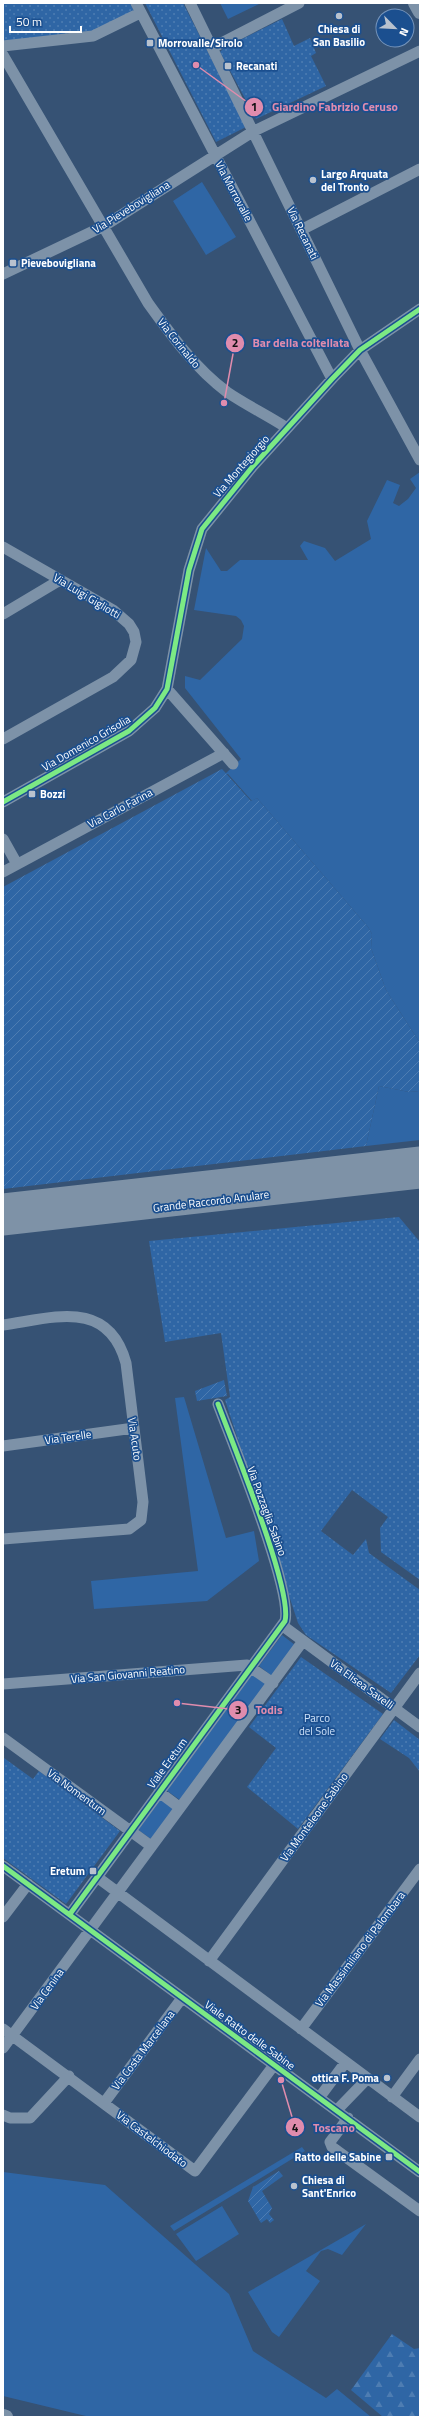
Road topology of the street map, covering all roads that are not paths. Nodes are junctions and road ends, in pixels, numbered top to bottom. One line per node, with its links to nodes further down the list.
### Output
1 (190, 3): 7 (street, Via Recanati)
2 (299, 3): 7 (street)
3 (415, 3): 5 (street)
4 (138, 8): 6 (street); 11 (street, Via Morrovalle)
5 (420, 12)
6 (3, 46)
7 (212, 48): 10 (street, Via Recanati)
8 (420, 51): 10 (street, Via Pievebovigliana)
9 (3, 55): 13 (street, Via Corinaldo)
10 (254, 131): 11 (street, Via Pievebovigliana); 14 (street, Via Recanati)
11 (214, 154): 13 (street, Via Pievebovigliana); 18 (street, Via Morrovalle)
12 (420, 169): 14 (street)
13 (104, 226): 15 (street, Via Pievebovigliana); 19 (street, Via Corinaldo)
14 (301, 230): 17 (street, Via Recanati)
15 (3, 274)
16 (420, 309): 17 (street, Via Montegiorgio)
17 (360, 350): 18 (street, Via Montegiorgio); 20 (street, Via Recanati)
18 (332, 379): 19 (street, Via Montegiorgio)
19 (287, 428): 24 (street, Via Montegiorgio)
20 (420, 460)
21 (3, 547): 22 (street, Via Luigi Gigliotti)
22 (60, 580): 23 (street); 25 (street, Via Luigi Gigliotti)
23 (3, 614)
24 (168, 689): 26 (street); 28 (street, Via Domenico Grisolia)
25 (3, 739)
26 (224, 753): 27 (street); 30 (street, Via Carlo Farina)
27 (233, 764)
28 (3, 802)
29 (3, 839): 30 (street)
30 (17, 864): 31 (street, Via Carlo Farina)
31 (3, 872)
32 (420, 1156): 34 (highway, Grande Raccordo Anulare)
33 (420, 1178): 35 (highway, Grande Raccordo Anulare)
34 (3, 1204)
35 (3, 1225)
36 (3, 1325): 38 (street, Via Acuto)
37 (218, 1404): 41 (street, Via Pozzaglia Sabino)
38 (134, 1428): 39 (street, Via Terelle); 40 (street, Via Acuto)
39 (3, 1446)
40 (3, 1539)
41 (283, 1626): 42 (street, Via Elisea Savelli); 43 (street, Viale Eretum)
42 (303, 1641): 45 (street); 47 (street, Via Elisea Savelli)
43 (252, 1667): 45 (street); 46 (street, Via San Giovanni Reatino); 50 (street, Viale Eretum)
44 (420, 1673): 47 (street, Via Monteleone Sabino)
45 (272, 1682): 51 (street)
46 (3, 1684)
47 (394, 1708): 48 (street, Via Elisea Savelli); 62 (street, Via Monteleone Sabino)
48 (420, 1727)
49 (3, 1738): 52 (street, Via Nomentum)
50 (159, 1792): 51 (street); 52 (street, Viale Eretum)
51 (179, 1807): 53 (street)
52 (130, 1831): 53 (street, Via Nomentum); 56 (street, Viale Eretum)
53 (151, 1846): 58 (street)
54 (3, 1866): 57 (street, Viale Ratto delle Sabine)
55 (420, 1869): 64 (street, Via Massimiliano di Palombara)
56 (97, 1876): 58 (street); 59 (street, Viale Eretum)
57 (28, 1884): 59 (street, Viale Ratto delle Sabine); 60 (street)
58 (117, 1892): 61 (street); 62 (street)
59 (70, 1914): 61 (street, Viale Ratto delle Sabine)
60 (3, 1917)
61 (90, 1929): 63 (street, Viale Ratto delle Sabine); 65 (street, Via Cenina)
62 (209, 1960): 64 (street)
63 (182, 1998): 69 (street, Viale Ratto delle Sabine); 74 (street, Via Costa Marcellana)
64 (301, 2029): 68 (street)
65 (8, 2032): 66 (street, Via Cenina); 70 (street, Via Castelchiodato)
66 (3, 2048)
67 (420, 2059): 72 (street)
68 (345, 2063): 71 (street); 73 (street)
69 (274, 2065): 73 (street, Viale Ratto delle Sabine); 74 (street, Via Castelchiodato)
70 (69, 2076): 74 (street, Via Castelchiodato); 76 (street)
71 (367, 2079): 72 (street); 75 (street)
72 (392, 2097): 77 (street)
73 (320, 2098): 75 (street, Viale Ratto delle Sabine)
74 (104, 2103)
75 (337, 2110): 78 (street, Viale Ratto delle Sabine)
76 (3, 2115)
77 (420, 2117)
78 (348, 2118): 79 (street, Viale Ratto delle Sabine); 80 (street)
79 (420, 2172)
80 (420, 2211)

